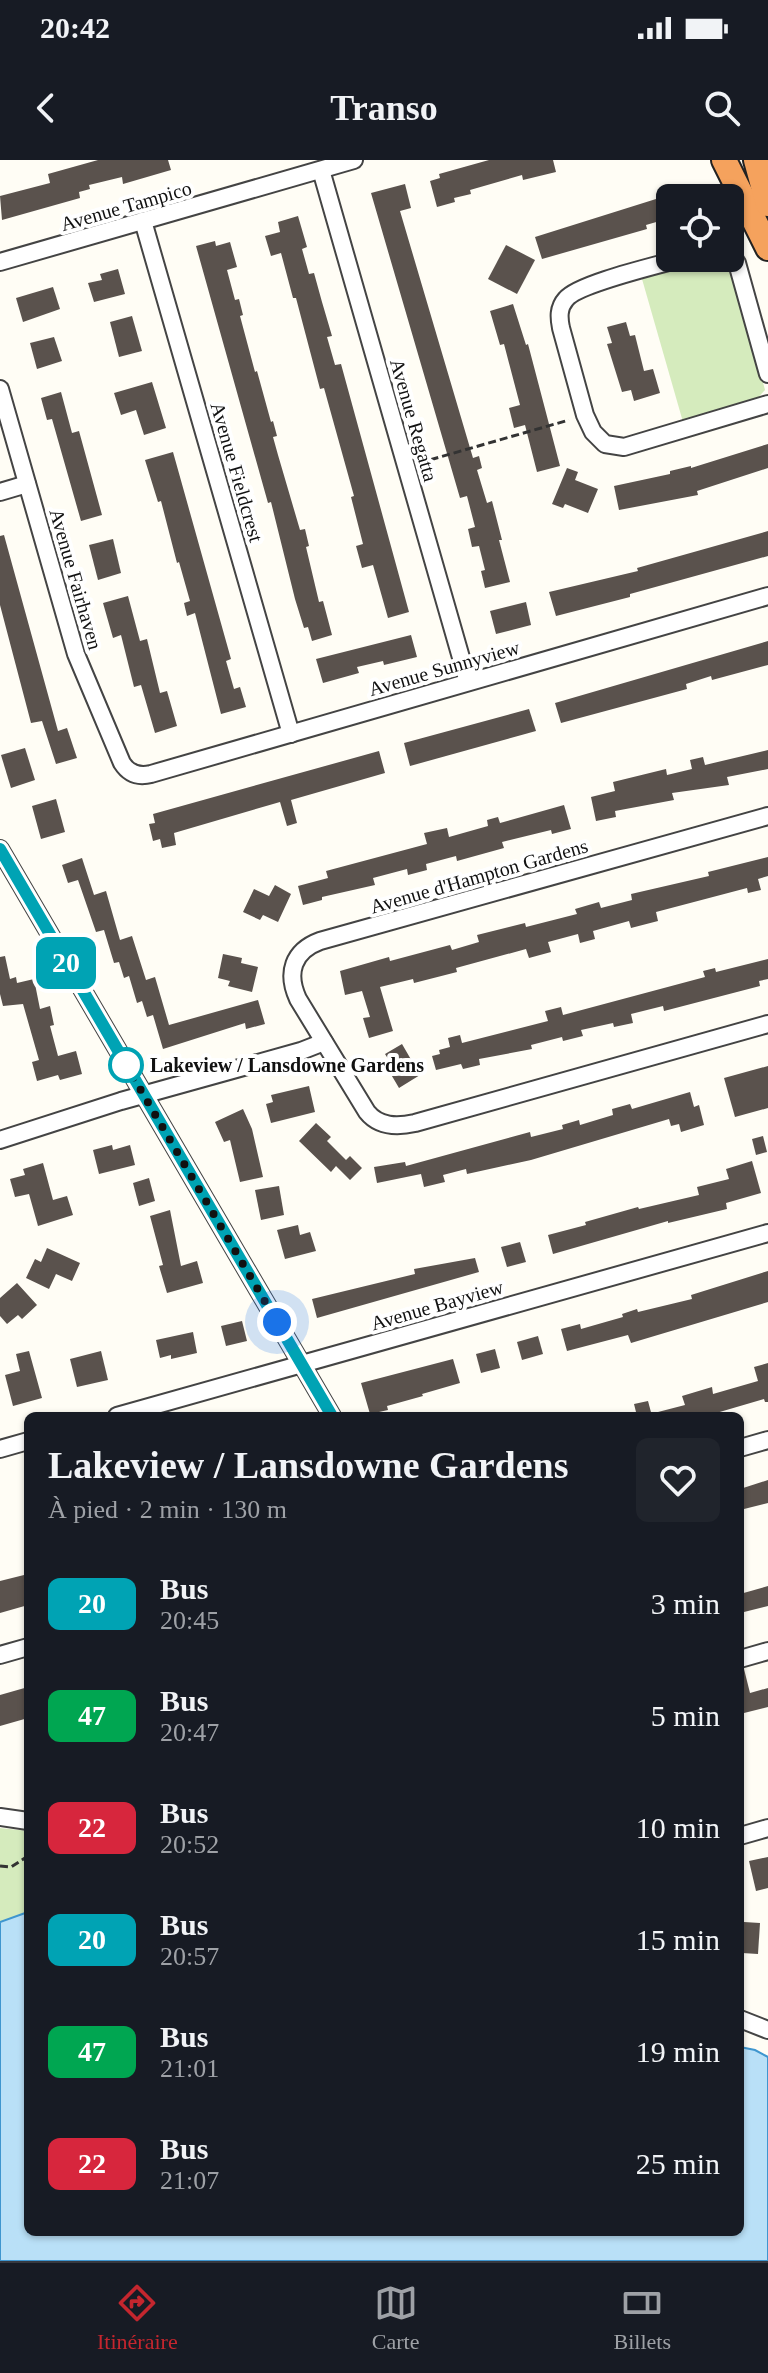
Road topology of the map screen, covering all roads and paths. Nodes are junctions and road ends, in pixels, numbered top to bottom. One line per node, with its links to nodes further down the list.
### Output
1 (354, 160): 4 (street, Avenue Tampico)
2 (724, 160): 7 (highway)
3 (756, 160): 5 (highway)
4 (321, 170): 6 (street, Avenue Tampico); 19 (street, Avenue Regatta)
5 (768, 204)
6 (143, 221): 8 (street, Avenue Tampico); 20 (street, Avenue Fieldcrest)
7 (768, 248)
8 (0, 262)
9 (656, 266): 13 (street)
10 (740, 272): 11 (street)
11 (768, 374)
12 (0, 389): 16 (street, Avenue Fairhaven)
13 (768, 404)
14 (577, 417): 15 (path)
15 (415, 464)
16 (27, 484): 17 (street); 21 (street, Avenue Fairhaven)
17 (0, 492)
18 (768, 596): 19 (street, Avenue Sunnyview)
19 (468, 682): 20 (street, Avenue Sunnyview)
20 (291, 734): 21 (street, Avenue Sunnyview)
21 (131, 773)
22 (768, 816): 25 (street, Avenue d'Hampton Gardens)
23 (0, 849): 26 (street)
24 (768, 1024): 25 (street, Avenue d'Hampton Gardens)
25 (324, 1042): 26 (street)
26 (144, 1095): 27 (street); 29 (street)
27 (0, 1140)
28 (768, 1233): 29 (street, Avenue Bayview)
29 (301, 1364): 30 (street, Avenue Bayview); 31 (street)
30 (131, 1412)
31 (330, 1412)
32 (768, 1440): 34 (street)
33 (24, 1442): 35 (street)
34 (744, 1447)
35 (0, 1449)
36 (24, 1648): 38 (street)
37 (768, 1651): 39 (street)
38 (0, 1655)
39 (744, 1658)
40 (0, 1817): 41 (street)
41 (24, 1820)
42 (768, 1828): 43 (street)
43 (744, 1835)
44 (24, 1859): 45 (path)
45 (0, 1866)
46 (744, 2021): 47 (street)
47 (768, 2030)

